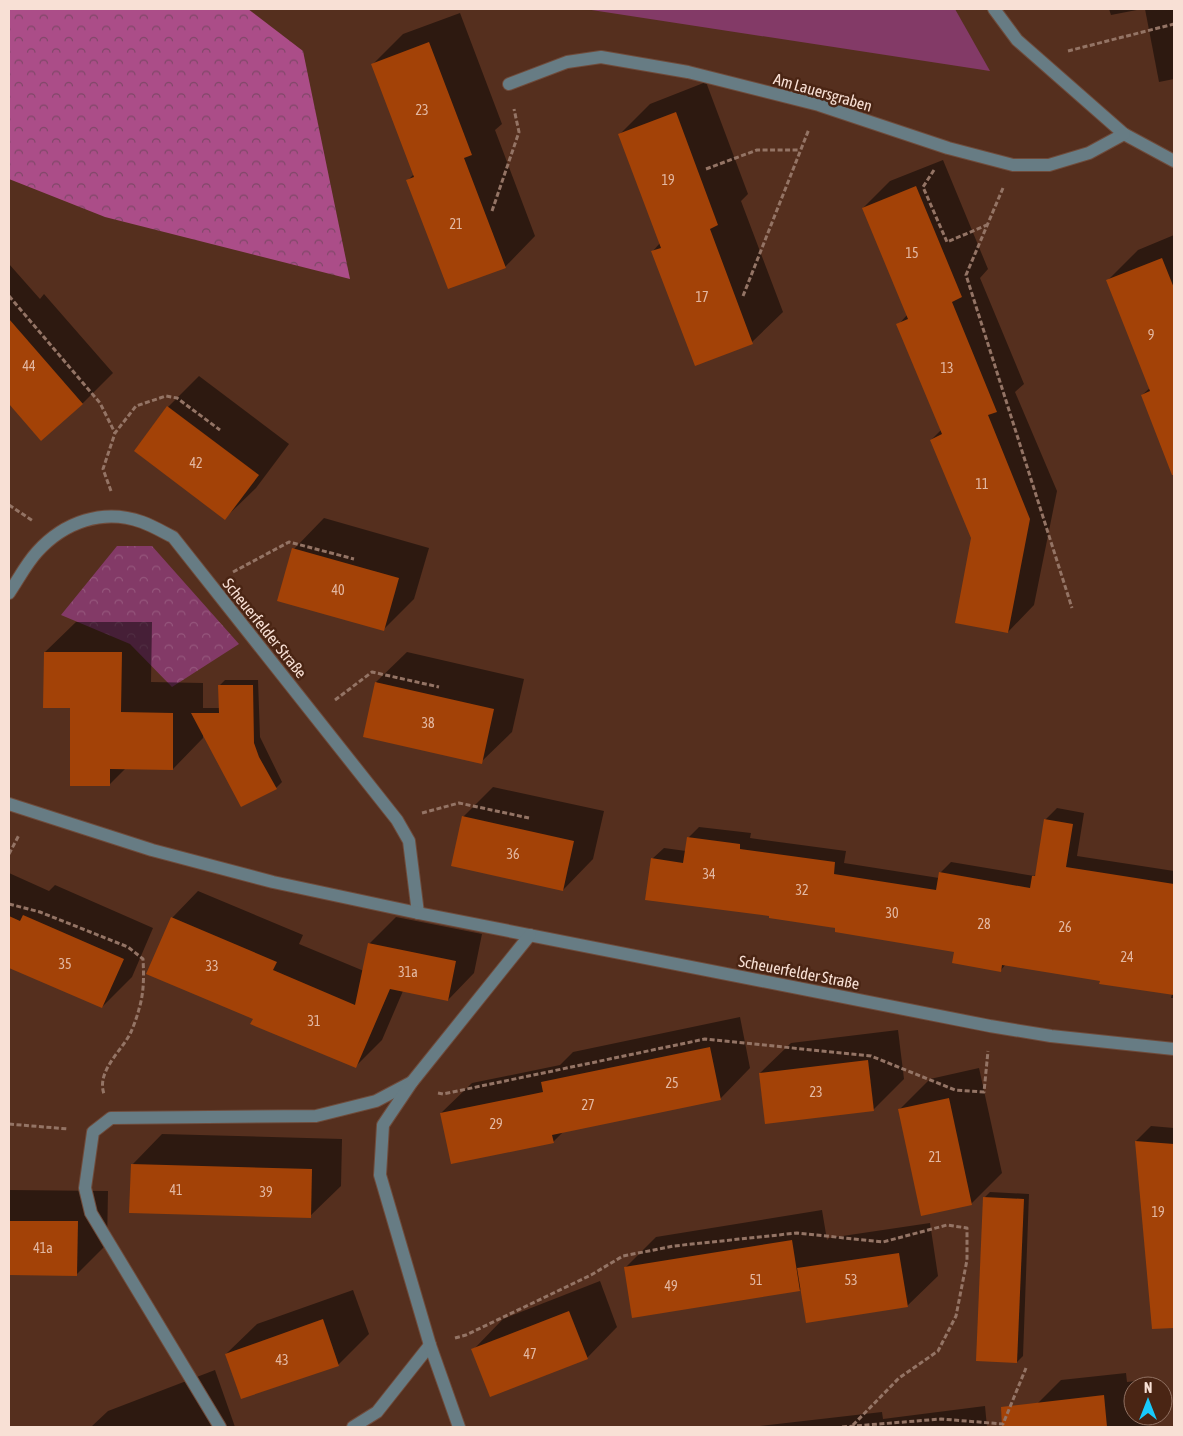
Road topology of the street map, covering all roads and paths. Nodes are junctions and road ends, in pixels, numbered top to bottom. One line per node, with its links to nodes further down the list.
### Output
1 (994, 9): 6 (street)
2 (1174, 24): 3 (path)
3 (1077, 48)
4 (508, 84): 5 (street, Am Lauersgraben); 12 (path)
5 (819, 105): 7 (street, Am Lauersgraben); 8 (path)
6 (1124, 134): 9 (street); 10 (street, Am Lauersgraben)
7 (948, 148): 10 (street, Am Lauersgraben); 13 (path)
8 (799, 150): 11 (path); 15 (path)
9 (1174, 161)
10 (1013, 165): 13 (path)
11 (706, 169)
12 (492, 211)
13 (988, 225): 22 (path)
14 (9, 296): 17 (path)
15 (742, 296)
16 (220, 430): 17 (path)
17 (115, 433): 18 (path)
18 (121, 518): 20 (street, Scheuerfelder Straße); 21 (street, Scheuerfelder Straße)
19 (354, 559): 20 (path)
20 (210, 584): 24 (street, Scheuerfelder Straße)
21 (9, 593)
22 (1072, 608)
23 (439, 688): 24 (path)
24 (314, 715): 27 (street, Scheuerfelder Straße)
25 (9, 804): 29 (street, Scheuerfelder Straße)
26 (529, 818): 27 (path)
27 (397, 820): 29 (street, Scheuerfelder Straße)
28 (9, 904): 34 (path)
29 (418, 913): 30 (street, Scheuerfelder Straße)
30 (530, 935): 31 (street, Scheuerfelder Straße); 33 (street)
31 (990, 1026): 32 (street, Scheuerfelder Straße); 33 (path)
32 (1174, 1049)
33 (412, 1082): 34 (street); 37 (street)
34 (112, 1118): 36 (street)
35 (9, 1124): 36 (path)
36 (93, 1132): 40 (street)
37 (430, 1345): 39 (path); 41 (street); 42 (street)
38 (1026, 1368): 39 (path)
39 (852, 1426): 43 (path)
40 (220, 1427)
41 (353, 1427)
42 (459, 1427)
43 (842, 1427)

